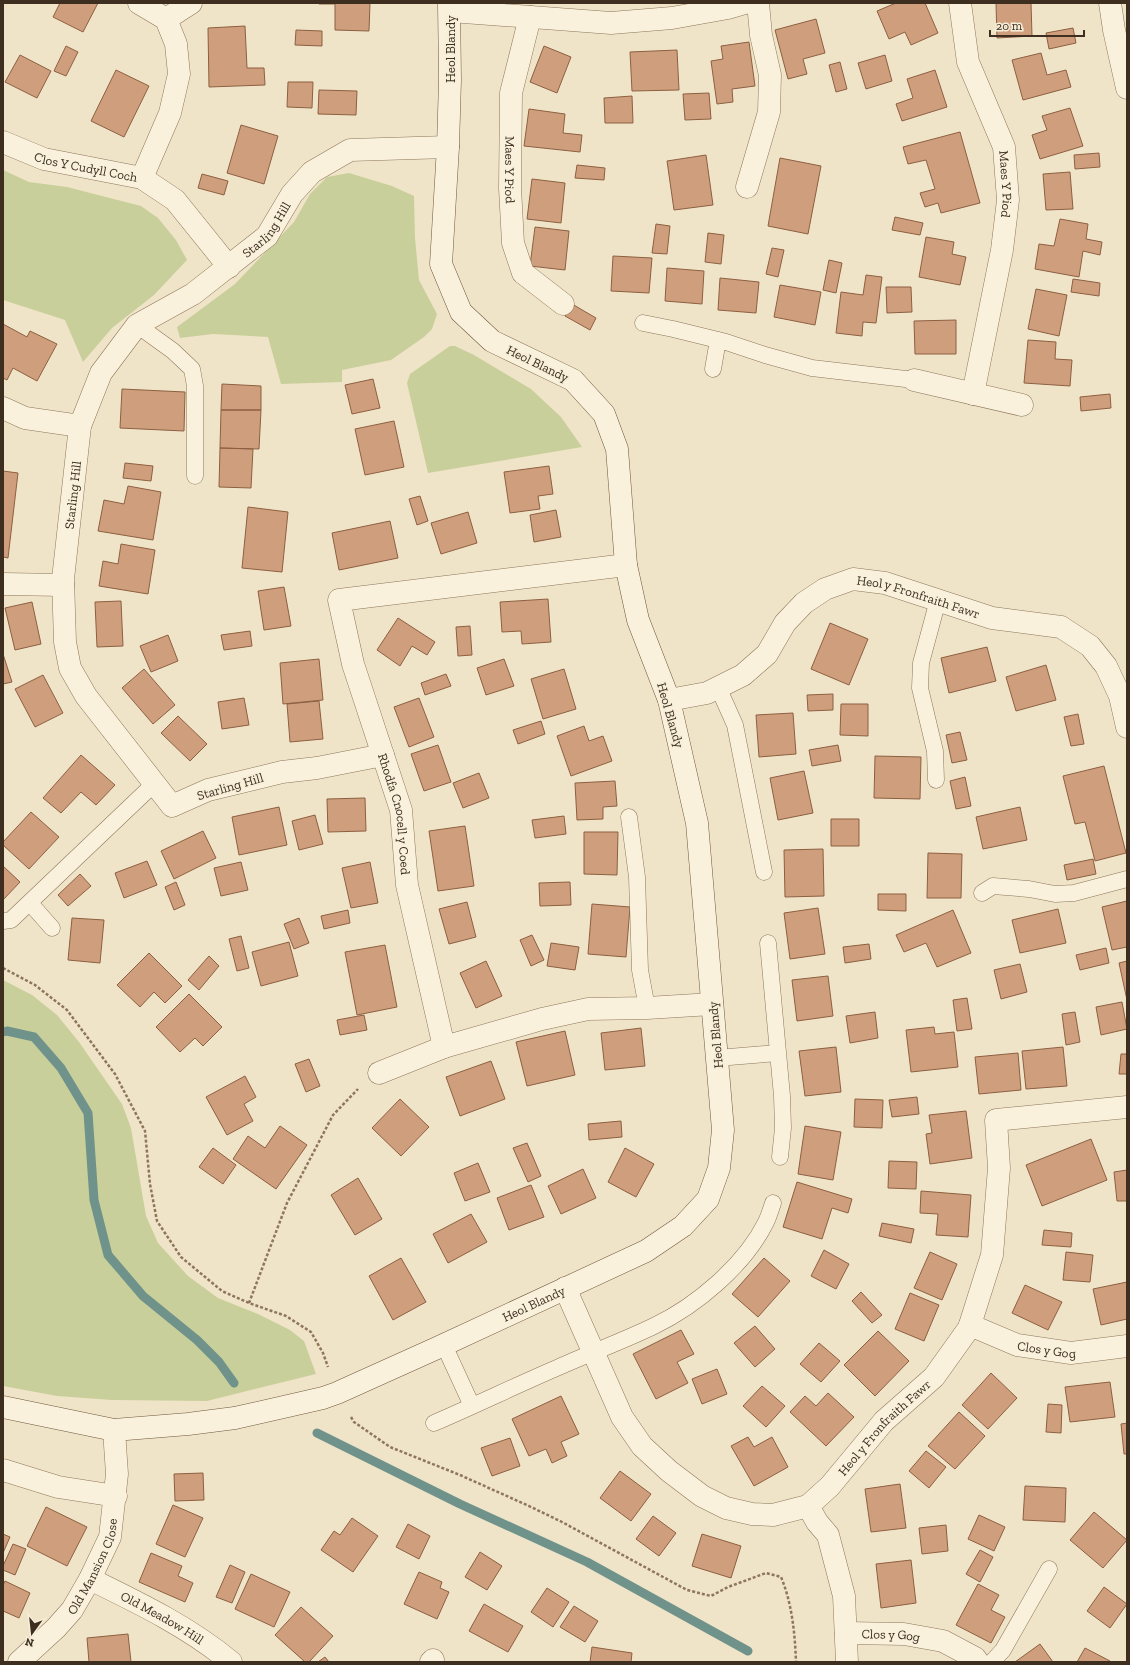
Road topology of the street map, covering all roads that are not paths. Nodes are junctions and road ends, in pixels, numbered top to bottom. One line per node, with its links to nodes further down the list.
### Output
1 (139, 3): 9 (street)
2 (191, 3): 9 (street)
3 (745, 3): 8 (street)
4 (758, 3): 14 (street)
5 (960, 3): 22 (street, Maes Y Piod)
6 (1110, 3): 10 (street)
7 (449, 7): 8 (street); 12 (street, Heol Blandy)
8 (530, 17): 16 (street, Maes Y Piod)
9 (166, 19): 13 (street)
10 (1127, 88)
11 (3, 142): 13 (street, Clos Y Cudyll Coch)
12 (448, 147): 15 (street, Starling Hill); 27 (street, Heol Blandy)
13 (142, 178): 15 (street, Clos Y Cudyll Coch)
14 (747, 187)
15 (229, 267): 18 (street, Starling Hill)
16 (563, 304)
17 (643, 323): 19 (lane)
18 (137, 325): 25 (street, Starling Hill); 26 (lane)
19 (718, 340): 20 (lane); 21 (lane)
20 (713, 369)
21 (914, 380): 22 (street)
22 (973, 394): 23 (street)
23 (1022, 405)
24 (3, 408): 25 (street)
25 (80, 426): 29 (street, Starling Hill)
26 (195, 476)
27 (626, 565): 33 (street, Heol Blandy); 35 (street, Rhodfa Cnocell y Coed)
28 (3, 584): 29 (street)
29 (63, 585): 37 (street, Starling Hill)
30 (938, 600): 31 (street, Heol y Fronfraith Fawr); 32 (street, Heol y Fronfraith Fawr); 36 (lane)
31 (1121, 686): 34 (street, Heol y Fronfraith Fawr)
32 (718, 687): 33 (street, Heol y Fronfraith Fawr); 39 (lane)
33 (669, 700): 46 (street, Heol Blandy)
34 (1127, 727)
35 (383, 755): 37 (street, Starling Hill); 48 (street, Rhodfa Cnocell y Coed)
36 (936, 780)
37 (155, 783): 42 (lane)
38 (629, 817): 47 (lane)
39 (764, 872)
40 (1127, 879): 41 (lane)
41 (982, 893)
42 (30, 902): 43 (lane); 44 (lane)
43 (3, 921)
44 (52, 928)
45 (768, 943): 49 (lane)
46 (712, 1004): 47 (street); 50 (street, Heol Blandy)
47 (646, 1008): 48 (street)
48 (444, 1047): 51 (street)
49 (778, 1053): 50 (lane); 53 (lane)
50 (717, 1058): 55 (street, Heol Blandy)
51 (379, 1073)
52 (1127, 1107): 56 (street, Heol y Fronfraith Fawr)
53 (780, 1157)
54 (773, 1202): 59 (lane)
55 (565, 1288): 58 (street, Heol Blandy); 59 (street, Heol y Fronfraith Fawr)
56 (970, 1325): 57 (street, Clos y Gog); 66 (street, Heol y Fronfraith Fawr)
57 (1127, 1346)
58 (441, 1347): 60 (lane); 63 (street, Heol Blandy)
59 (594, 1352): 60 (lane); 66 (street, Heol y Fronfraith Fawr)
60 (472, 1406): 62 (lane)
61 (3, 1407): 63 (street, Heol Blandy)
62 (434, 1423)
63 (114, 1430): 65 (street, Old Mansion Close)
64 (3, 1470): 65 (street)
65 (116, 1496): 68 (street, Old Mansion Close)
66 (808, 1506): 69 (street)
67 (1050, 1569): 74 (lane)
68 (90, 1580): 70 (street, Old Mansion Close); 71 (street, Old Meadow Hill)
69 (846, 1633): 72 (street); 73 (street, Clos y Gog)
70 (18, 1662)
71 (231, 1662)
72 (847, 1662)
73 (978, 1662)
74 (992, 1662)

